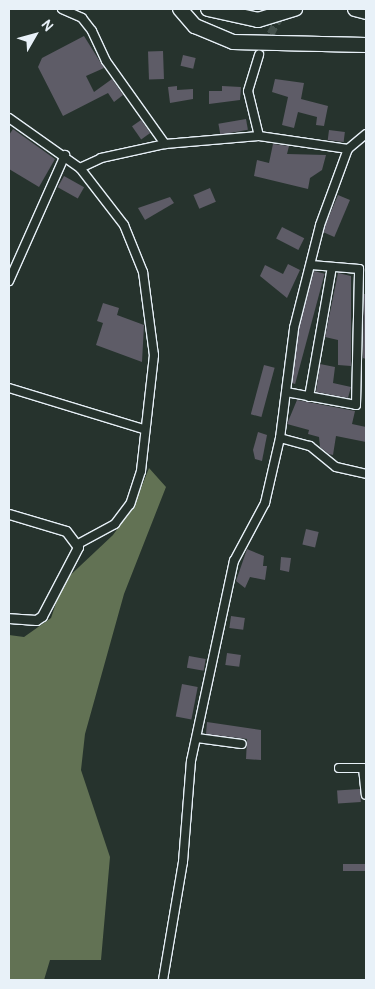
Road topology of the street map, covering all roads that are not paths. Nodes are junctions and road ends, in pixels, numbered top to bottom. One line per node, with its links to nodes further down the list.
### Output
1 (62, 9): 12 (street)
2 (180, 9): 7 (highway)
3 (208, 9): 5 (highway)
4 (355, 9): 6 (highway)
5 (293, 10)
6 (366, 12)
7 (366, 45)
8 (259, 55): 11 (street)
9 (9, 118): 14 (street)
10 (366, 134): 13 (street)
11 (259, 136): 12 (street); 13 (street)
12 (166, 144): 15 (street)
13 (348, 149): 16 (street)
14 (65, 155): 15 (street); 18 (street)
15 (80, 168): 22 (street)
16 (311, 265): 17 (street); 20 (street)
17 (332, 267): 21 (street); 21 (street)
18 (9, 281)
19 (9, 388): 22 (street)
20 (286, 392): 21 (street); 23 (street)
21 (309, 397)
22 (143, 429): 26 (street)
23 (280, 438): 24 (street); 28 (street)
24 (366, 474)
25 (9, 514): 26 (street)
26 (78, 544): 27 (street)
27 (9, 618)
28 (197, 738): 29 (street); 32 (street)
29 (242, 744)
30 (339, 768): 31 (street)
31 (366, 795)
32 (163, 980)

